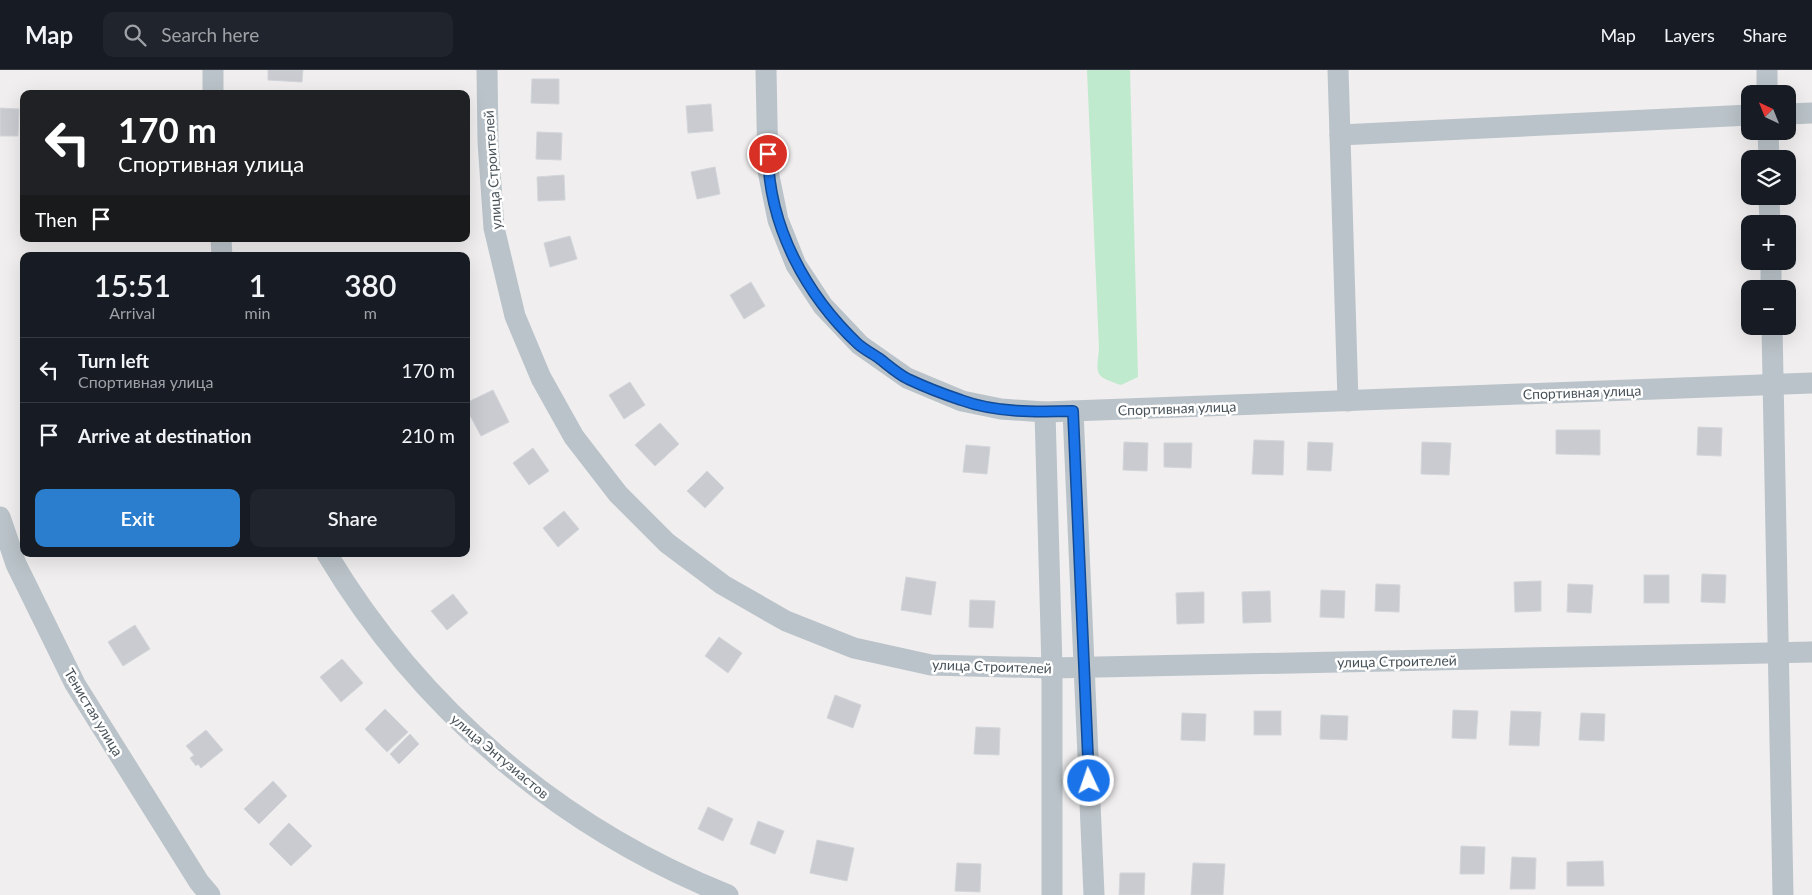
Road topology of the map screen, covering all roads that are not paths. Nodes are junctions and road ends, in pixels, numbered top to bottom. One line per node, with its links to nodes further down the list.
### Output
1 (213, 70): 7 (street)
2 (487, 70): 23 (street, улица Строителей)
3 (766, 70): 17 (street, Спортивная улица)
4 (1338, 70): 11 (street)
5 (1767, 70): 6 (street)
6 (1767, 85)
7 (213, 90)
8 (1812, 113): 9 (street)
9 (1796, 114)
10 (1741, 116): 11 (street)
11 (1340, 135): 15 (street)
12 (1772, 335): 14 (street)
13 (1812, 383): 14 (street, Спортивная улица)
14 (1773, 384): 15 (street, Спортивная улица); 20 (street)
15 (1348, 401): 16 (street, Спортивная улица)
16 (1073, 411): 17 (street, Спортивная улица); 22 (street)
17 (1045, 412): 23 (street)
18 (0, 518): 24 (street, Тенистая улица)
19 (329, 557): 25 (street, улица Энтузиастов)
20 (1778, 652): 21 (street, улица Строителей); 22 (street, улица Строителей); 28 (street)
21 (1812, 652)
22 (1084, 667): 23 (street, улица Строителей); 27 (street)
23 (1052, 668): 26 (street)
24 (210, 895)
25 (728, 895)
26 (1052, 895)
27 (1094, 895)
28 (1783, 895)

